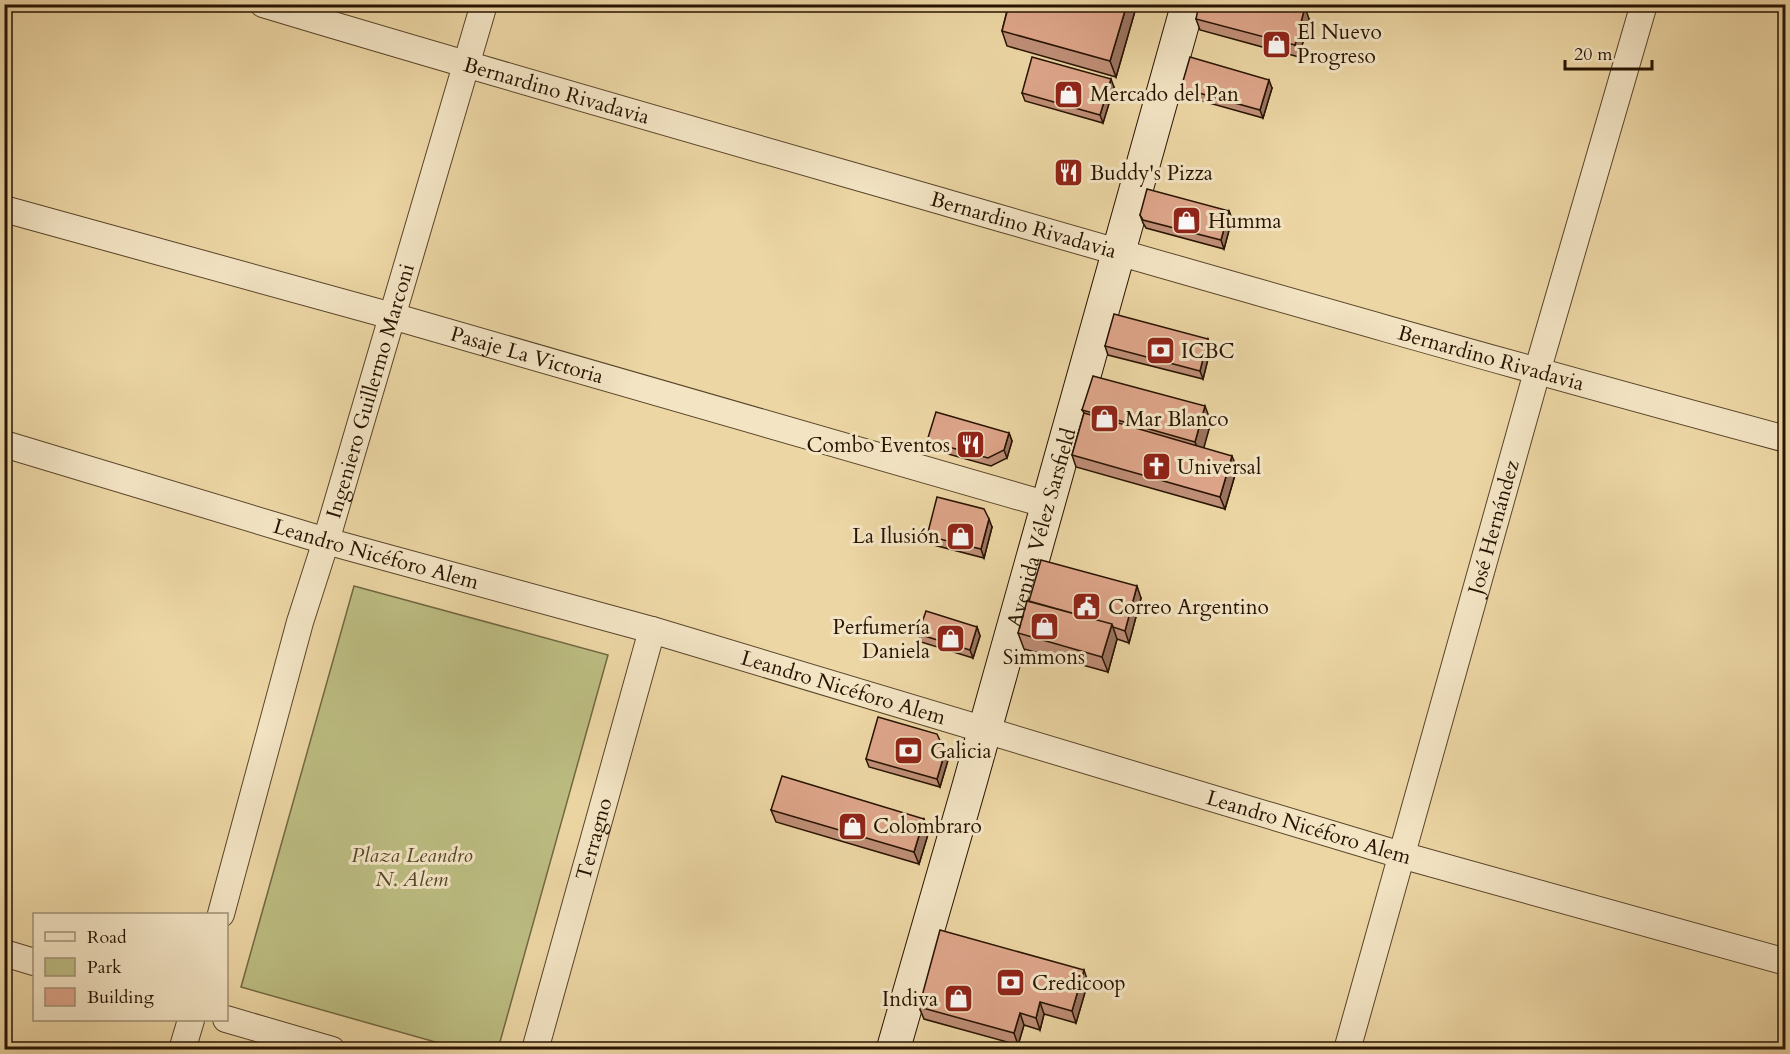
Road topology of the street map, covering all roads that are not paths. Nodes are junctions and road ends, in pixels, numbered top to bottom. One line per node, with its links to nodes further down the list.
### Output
1 (263, 4): 5 (street, Bernardino Rivadavia)
2 (484, 4): 5 (street, Ingeniero Guillermo Marconi)
3 (1188, 4): 7 (main road, Avenida Vélez Sarsfield)
4 (1644, 4): 9 (street, José Hernández)
5 (466, 65): 7 (street, Bernardino Rivadavia); 8 (street, Ingeniero Guillermo Marconi)
6 (4, 208): 8 (street, Pasaje La Victoria)
7 (1118, 252): 9 (street, Bernardino Rivadavia); 12 (main road, Avenida Vélez Sarsfield)
8 (392, 316): 12 (street, Pasaje La Victoria); 13 (street, Ingeniero Guillermo Marconi)
9 (1537, 372): 10 (street, Bernardino Rivadavia); 16 (street, José Hernández)
10 (1785, 439)
11 (4, 444): 13 (street, Leandro Nicéforo Alem)
12 (1048, 505): 15 (main road, Avenida Vélez Sarsfield)
13 (326, 541): 14 (street, Leandro Nicéforo Alem); 17 (street, Ingeniero Guillermo Marconi)
14 (652, 630): 15 (street, Leandro Nicéforo Alem); 25 (street, Terragno)
15 (985, 729): 16 (street, Leandro Nicéforo Alem); 26 (main road, Avenida Vélez Sarsfield)
16 (1401, 855): 20 (street, Leandro Nicéforo Alem); 27 (street, José Hernández)
17 (222, 913)
18 (4, 953): 19 (street)
19 (33, 962)
20 (1785, 962)
21 (228, 1020): 24 (street)
22 (192, 1021): 23 (street)
23 (182, 1050)
24 (332, 1050)
25 (535, 1050)
26 (893, 1050)
27 (1347, 1050)

